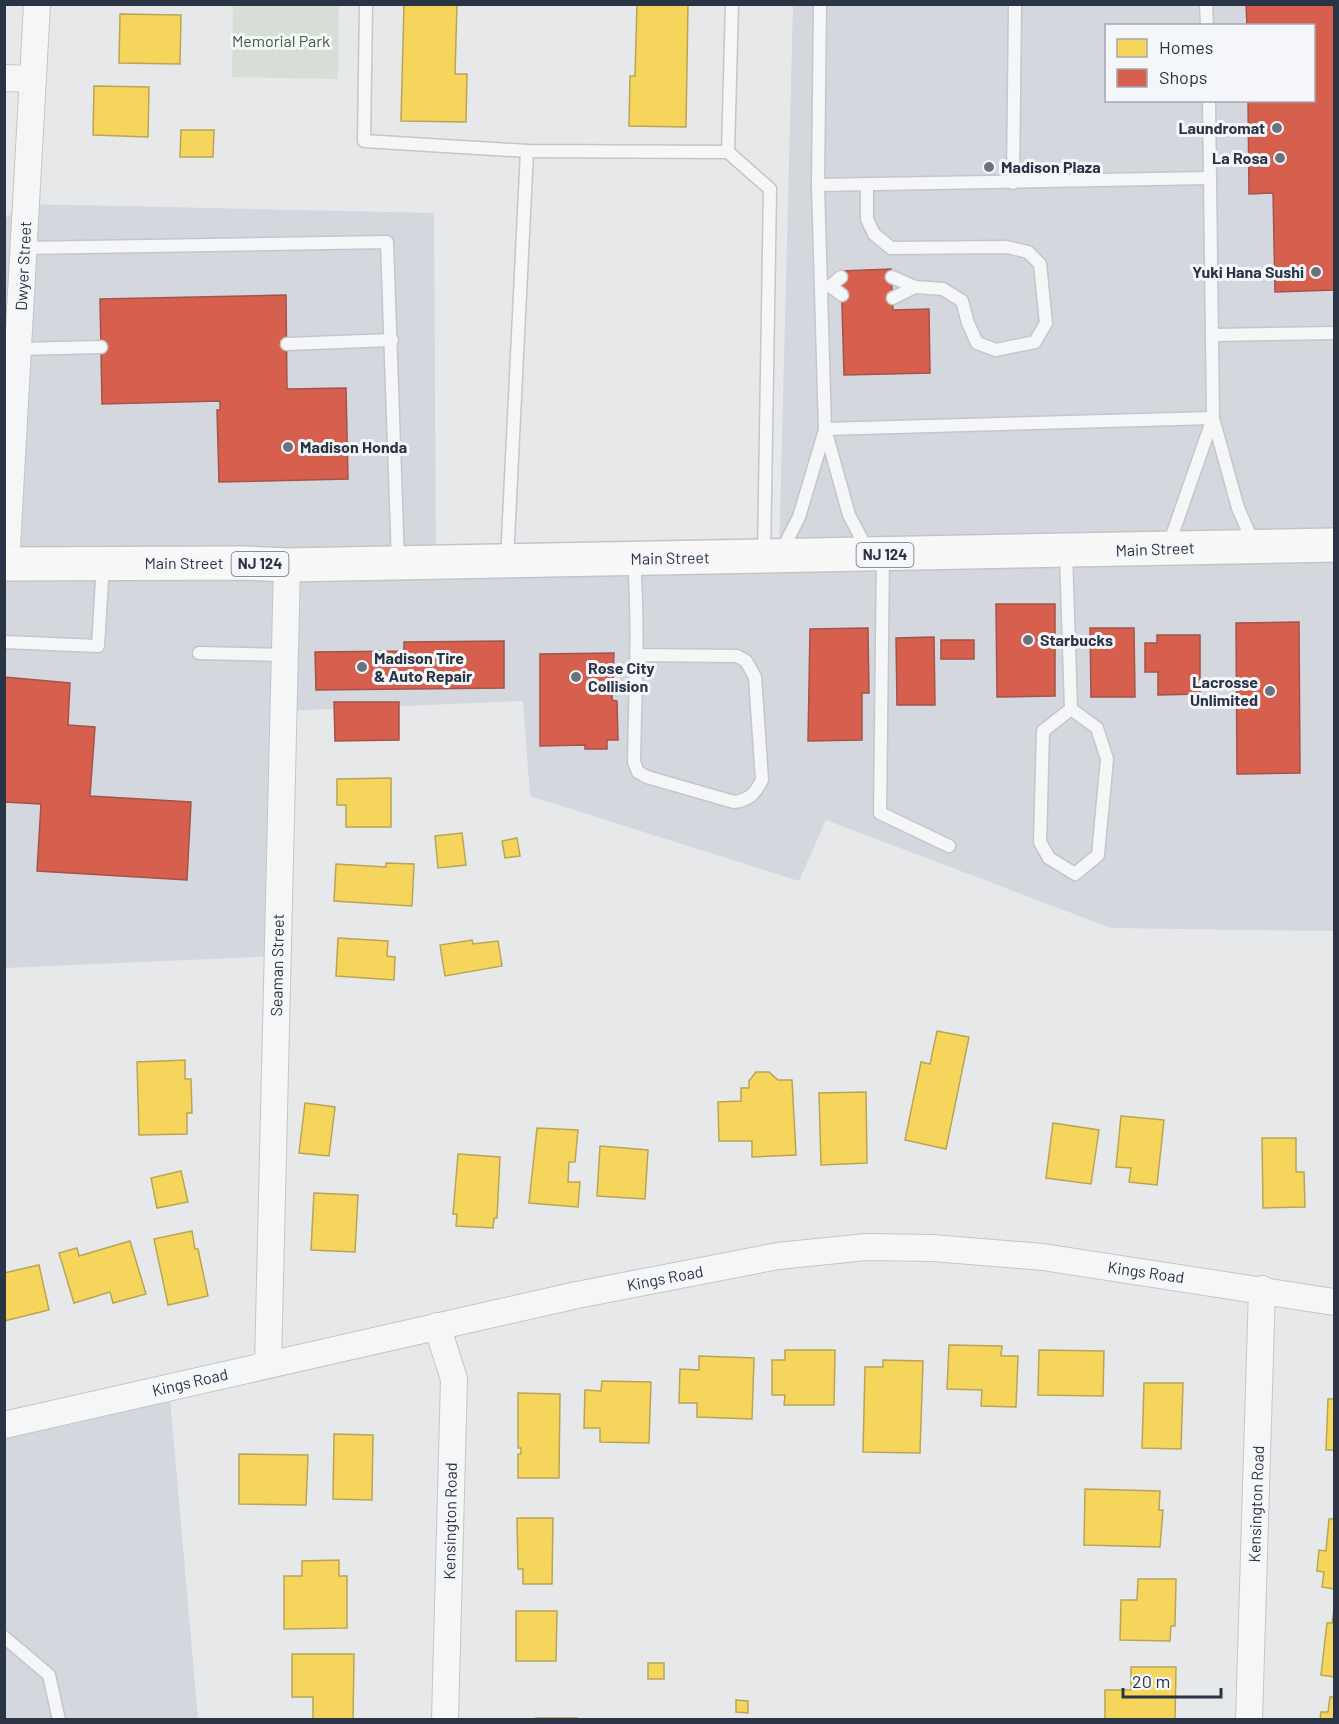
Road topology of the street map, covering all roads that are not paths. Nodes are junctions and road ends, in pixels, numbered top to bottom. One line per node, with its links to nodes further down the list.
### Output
1 (37, 4): 9 (street, Dwyer Street)
2 (366, 4): 11 (lane)
3 (732, 4): 12 (lane)
4 (820, 4): 15 (lane)
5 (1015, 4): 14 (lane)
6 (1206, 4): 7 (lane)
7 (1207, 24)
8 (4, 78): 9 (street)
9 (33, 79): 17 (street, Dwyer Street)
10 (1209, 102): 13 (lane)
11 (527, 151): 12 (lane); 40 (lane)
12 (728, 152): 38 (lane)
13 (1210, 178): 14 (lane); 26 (lane)
14 (1013, 183): 16 (lane)
15 (818, 185): 16 (lane); 21 (lane)
16 (867, 185): 22 (lane)
17 (23, 248): 18 (street, Dwyer Street); 27 (lane)
18 (13, 275): 30 (street, Dwyer Street)
19 (841, 277): 21 (lane)
20 (892, 277): 22 (lane)
21 (826, 286): 23 (lane); 32 (lane)
22 (915, 287): 24 (lane)
23 (842, 295)
24 (892, 298)
25 (1335, 333): 26 (lane)
26 (1213, 335): 31 (lane)
27 (392, 340): 28 (lane); 41 (lane)
28 (287, 344)
29 (101, 347): 30 (lane)
30 (18, 349): 42 (street, Dwyer Street)
31 (1213, 418): 32 (lane); 34 (lane); 35 (lane)
32 (825, 429): 37 (lane); 38 (lane)
33 (1335, 545): 34 (main road, Main Street / NJ 124)
34 (1256, 547): 35 (main road, Main Street / NJ 124)
35 (1167, 548): 36 (main road, Main Street / NJ 124)
36 (1066, 551): 37 (main road, Main Street / NJ 124); 49 (lane)
37 (876, 554): 38 (main road, Main Street / NJ 124); 50 (lane)
38 (771, 557): 39 (main road, Main Street / NJ 124)
39 (634, 559): 40 (main road, Main Street / NJ 124); 48 (lane)
40 (507, 561): 41 (main road, Main Street / NJ 124)
41 (398, 562): 44 (main road, Main Street / NJ 124)
42 (5, 564): 43 (main road, Main Street / NJ 124)
43 (103, 564): 44 (main road, Main Street / NJ 124); 45 (lane)
44 (287, 565): 47 (street, Seaman Street)
45 (4, 642)
46 (199, 652): 47 (lane)
47 (284, 655): 54 (street, Seaman Street)
48 (636, 655): 48 (lane)
49 (1071, 709): 49 (lane)
50 (949, 846)
51 (1262, 1289): 52 (street, Kings Road); 53 (street, Kings Road); 59 (street, Kensington Road)
52 (1335, 1302)
53 (437, 1326): 54 (street, Kings Road); 58 (street, Kensington Road)
54 (268, 1364): 55 (street, Kings Road)
55 (4, 1425)
56 (4, 1637): 57 (lane)
57 (59, 1719)
58 (445, 1719)
59 (1250, 1719)

